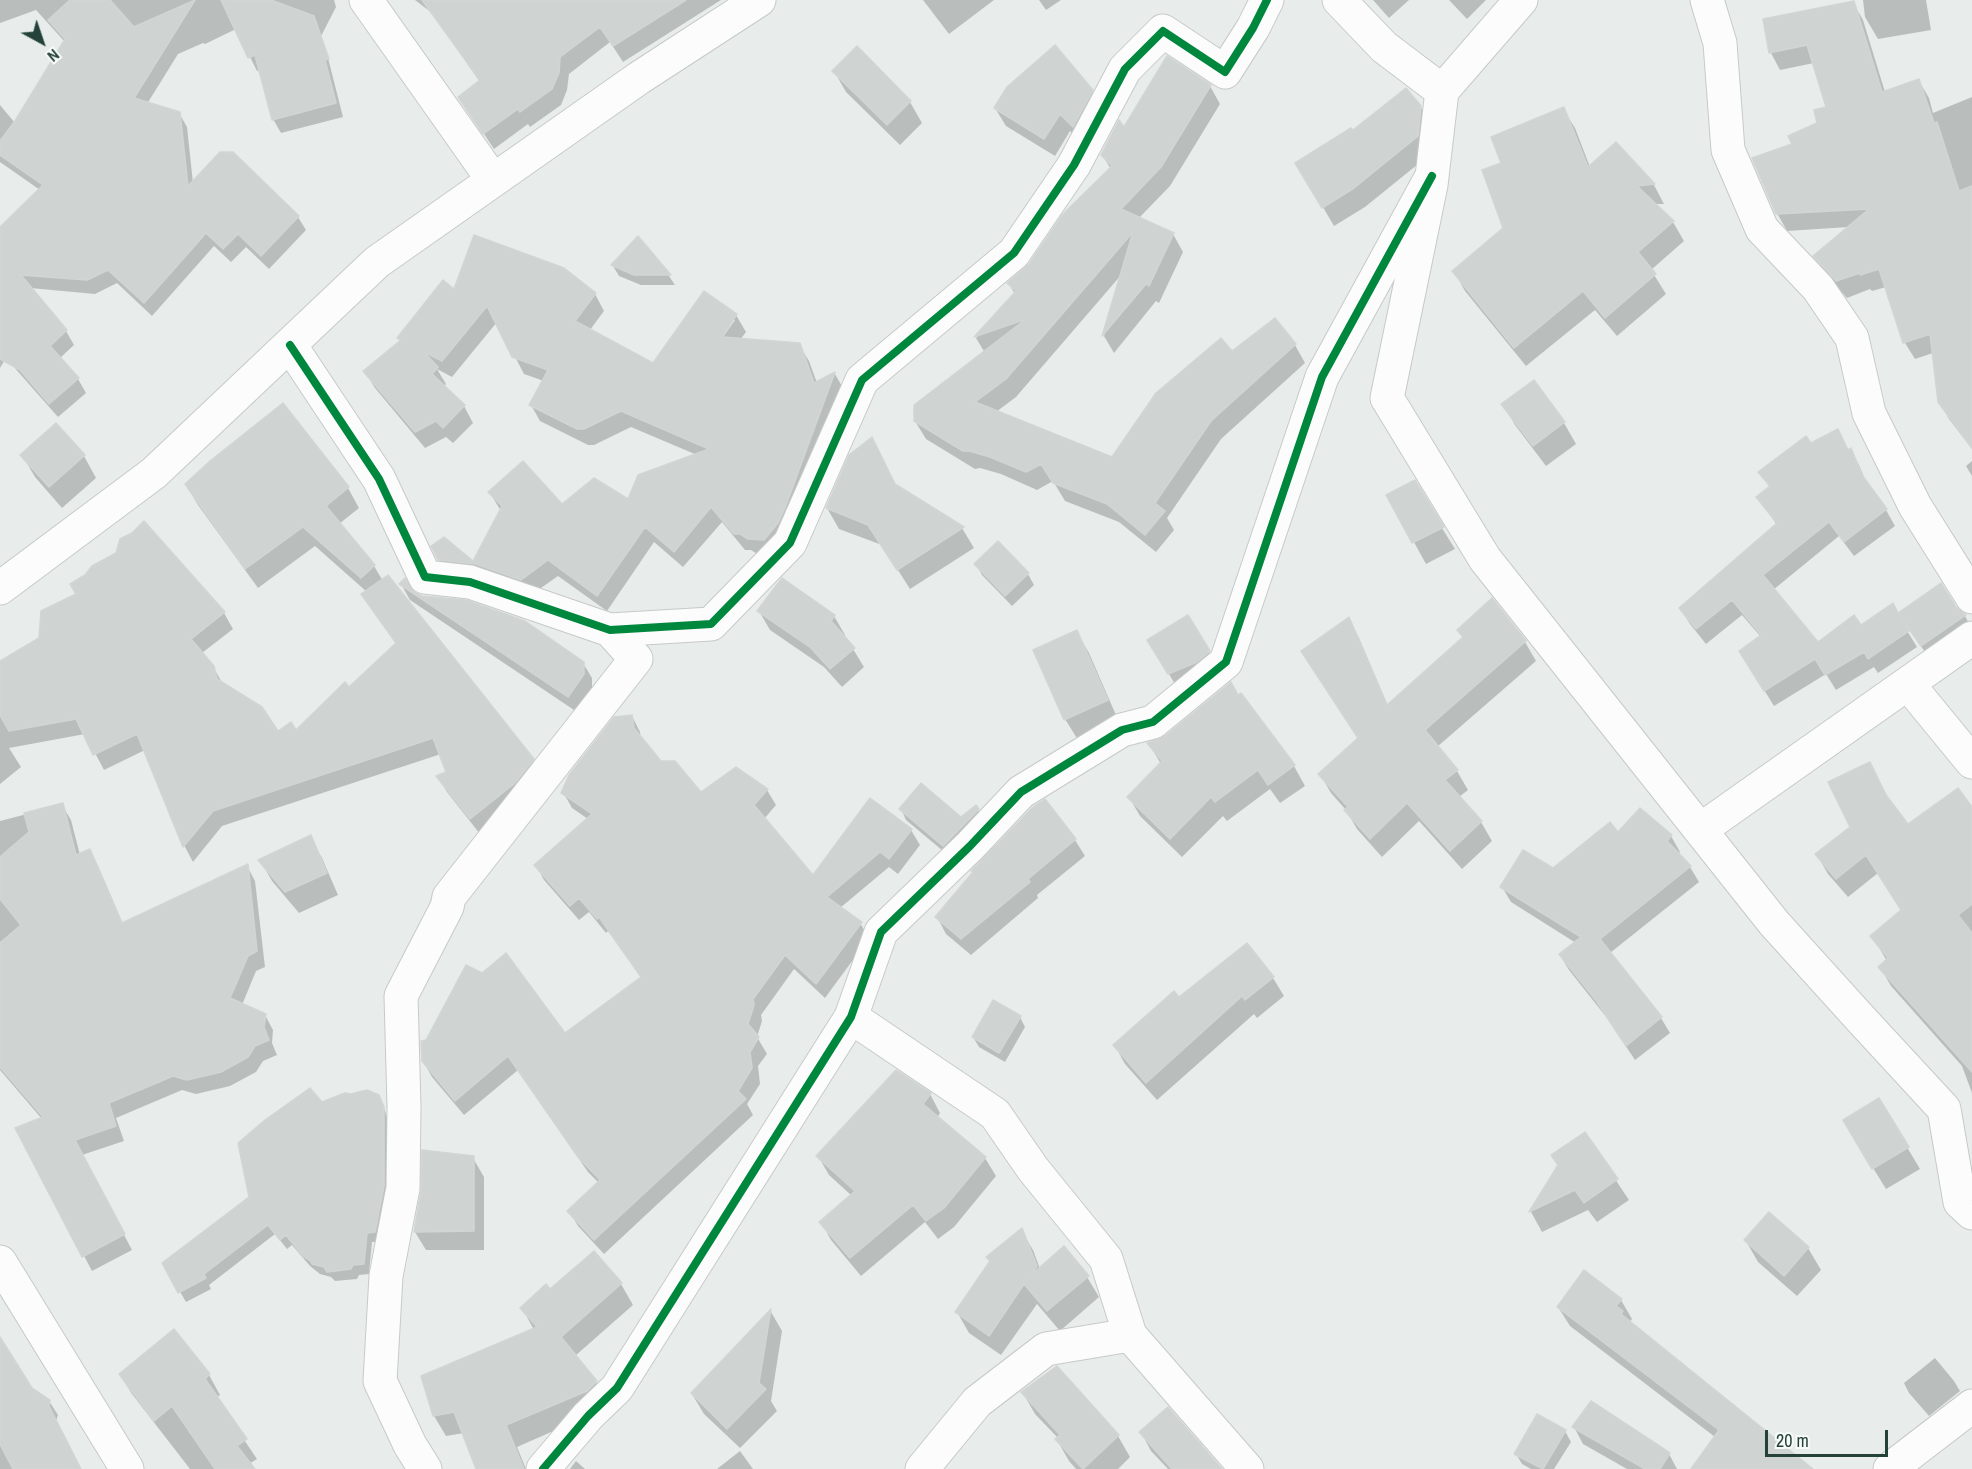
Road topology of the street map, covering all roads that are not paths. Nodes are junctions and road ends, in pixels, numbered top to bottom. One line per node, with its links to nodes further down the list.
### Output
1 (366, 0): 9 (street)
2 (759, 0): 9 (street)
3 (1267, 0): 13 (street)
4 (1339, 0): 7 (street)
5 (1521, 0): 7 (street)
6 (1707, 0): 12 (street)
7 (1442, 91): 8 (street)
8 (1432, 176): 17 (street); 18 (street)
9 (493, 180): 10 (street)
10 (290, 345): 11 (street); 13 (street)
11 (0, 588)
12 (1972, 597)
13 (610, 630): 24 (street)
14 (1972, 638): 15 (street)
15 (1908, 684): 16 (street); 17 (street)
16 (1972, 762)
17 (1700, 830): 19 (street)
18 (851, 1017): 21 (street); 25 (street)
19 (1972, 1213)
20 (0, 1262): 23 (street)
21 (1130, 1335): 26 (street); 27 (street)
22 (1972, 1406): 28 (street)
23 (127, 1469)
24 (425, 1469)
25 (543, 1469)
26 (922, 1469)
27 (1247, 1469)
28 (1890, 1469)

